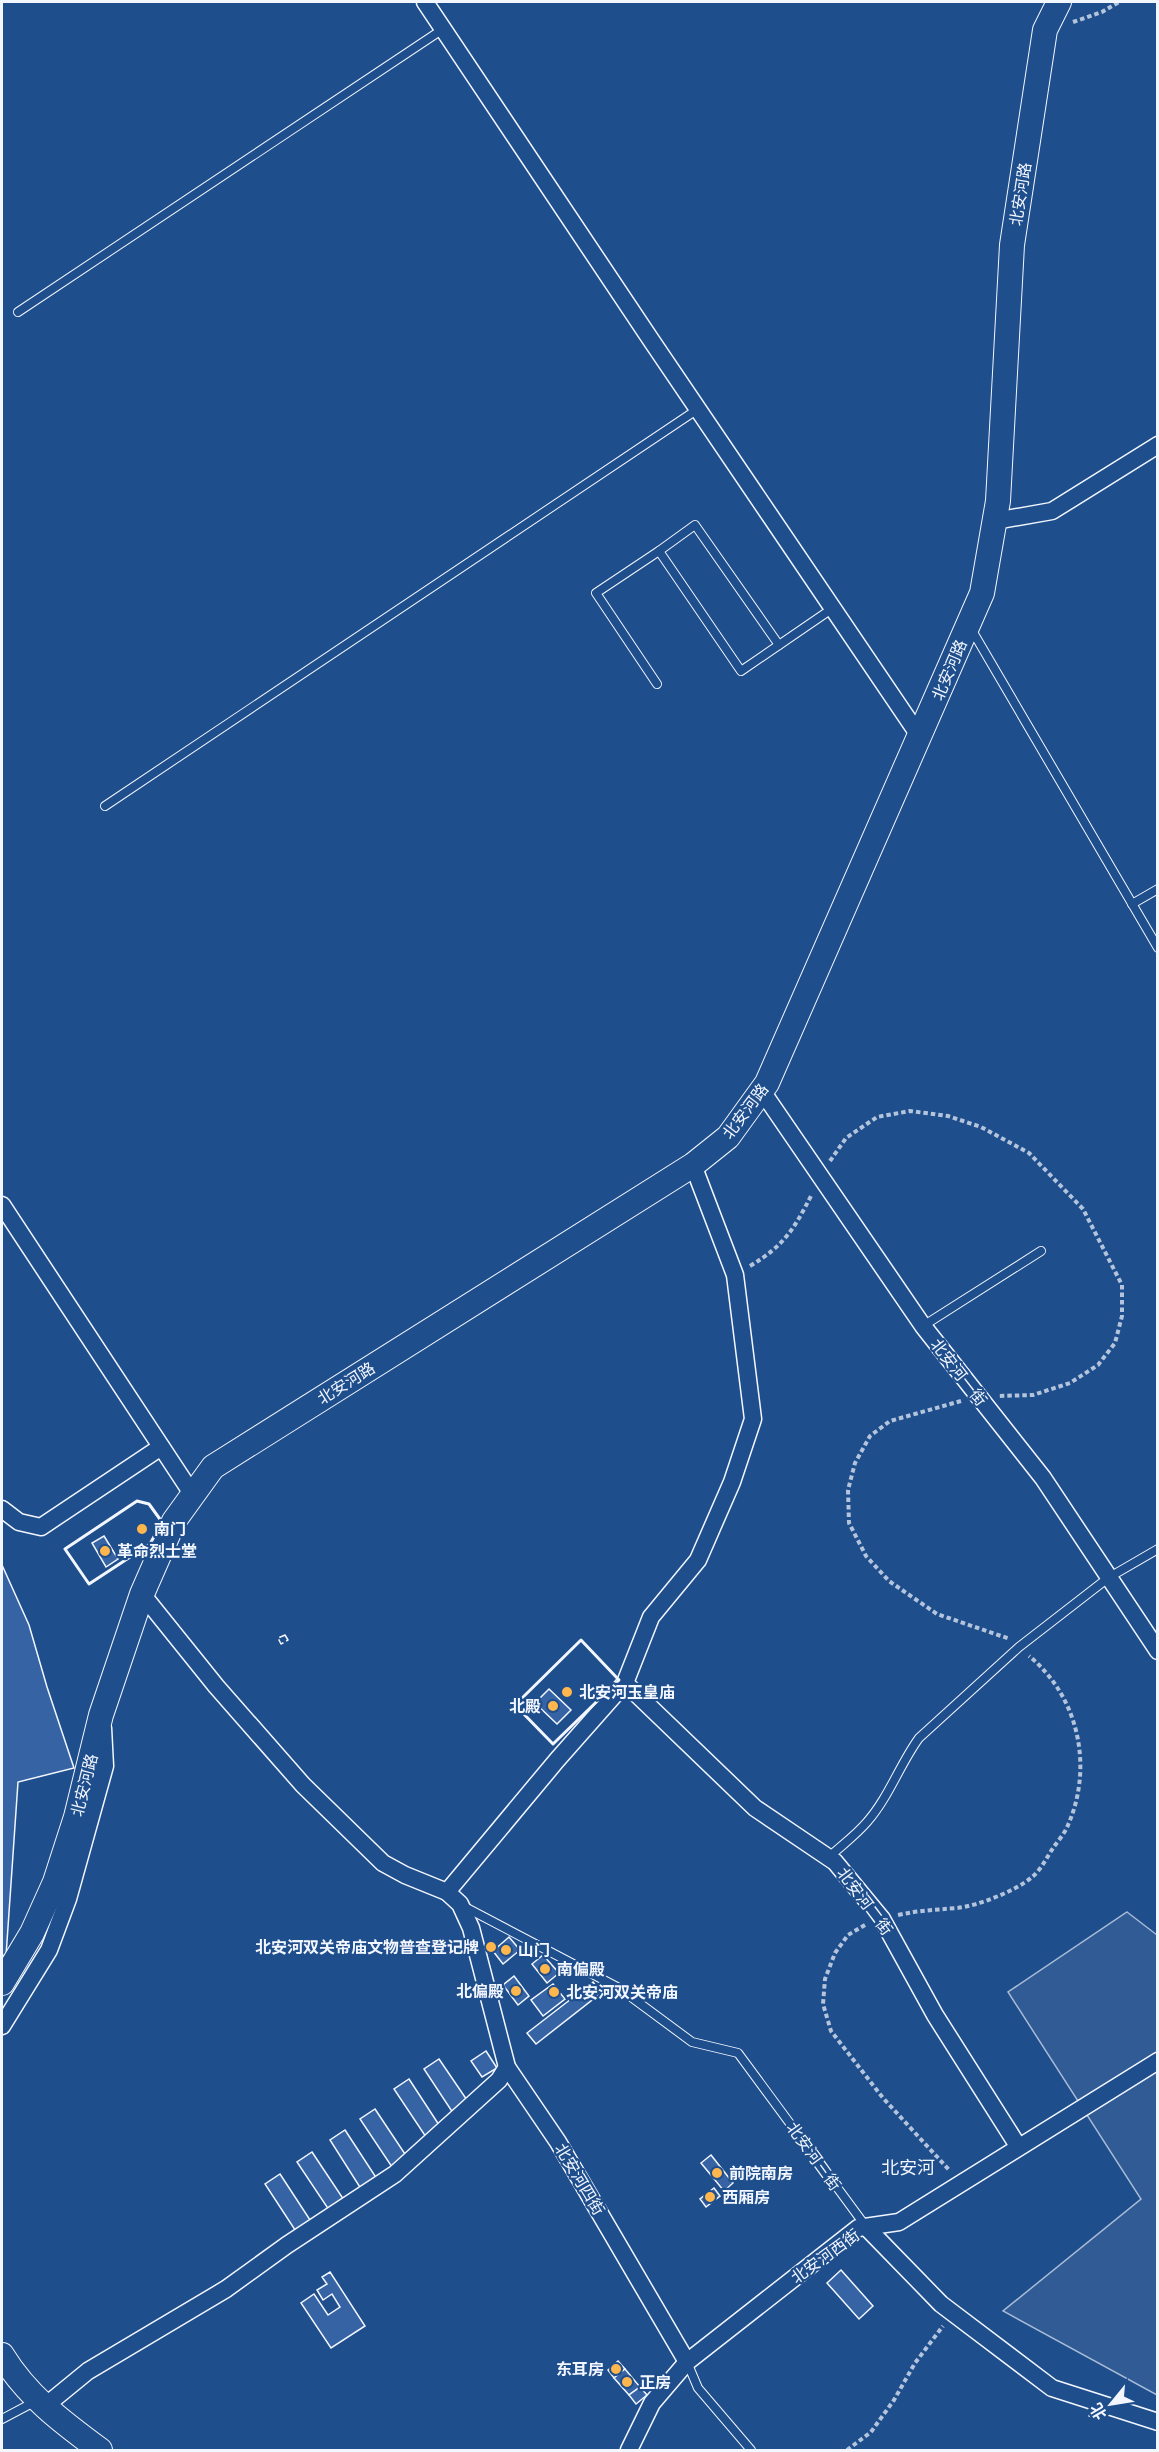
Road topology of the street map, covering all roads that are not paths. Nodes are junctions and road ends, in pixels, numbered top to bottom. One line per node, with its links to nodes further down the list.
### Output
1 (425, 2): 3 (street)
2 (1059, 2): 7 (main road, 北安河路)
3 (444, 29): 4 (lane); 5 (street)
4 (18, 312)
5 (698, 409): 9 (street); 14 (lane)
6 (1158, 444): 7 (street)
7 (994, 521): 10 (main road, 北安河路)
8 (659, 551): 11 (lane); 11 (lane); 12 (lane)
9 (833, 608): 11 (lane); 13 (street)
10 (969, 624): 13 (main road, 北安河路); 16 (lane)
11 (779, 645)
12 (657, 684)
13 (920, 737): 18 (main road, 北安河路)
14 (105, 806)
15 (1158, 889): 16 (lane)
16 (1132, 904): 17 (lane)
17 (1158, 948)
18 (762, 1091): 19 (main road, 北安河路); 22 (street, 北安河一街)
19 (693, 1165): 24 (main road, 北安河路); 30 (street)
20 (2, 1205): 23 (street)
21 (1041, 1251): 22 (lane)
22 (923, 1326): 27 (street, 北安河一街)
23 (161, 1447): 24 (street); 25 (street)
24 (193, 1495): 28 (main road, 北安河路)
25 (2, 1509)
26 (1158, 1549): 27 (lane)
27 (1108, 1578): 29 (street, 北安河一街); 32 (lane)
28 (142, 1593): 31 (main road, 北安河路); 33 (street)
29 (1158, 1651)
30 (626, 1683): 32 (street, 北安河二街); 33 (street)
31 (101, 1715): 35 (main road, 北安河路); 36 (street)
32 (829, 1857): 39 (street, 北安河二街)
33 (447, 1892): 34 (street, 北安河四街)
34 (460, 1904): 38 (street, 北安河四街); 40 (lane, 北安河三街)
35 (2, 1983)
36 (2, 2026)
37 (1158, 2061): 39 (street, 北安河西街)
38 (507, 2067): 42 (street, 北安河四街); 43 (street)
39 (1018, 2146): 40 (street, 北安河西街)
40 (867, 2228): 42 (street, 北安河西街); 45 (street, 北安河三街)
41 (2, 2355): 43 (main road)
42 (687, 2362): 47 (street, 北安河西街); 48 (lane, 北安河四街)
43 (40, 2404): 44 (lane); 46 (main road)
44 (2, 2419)
45 (1158, 2422)
46 (100, 2451)
47 (629, 2451)
48 (751, 2451)

